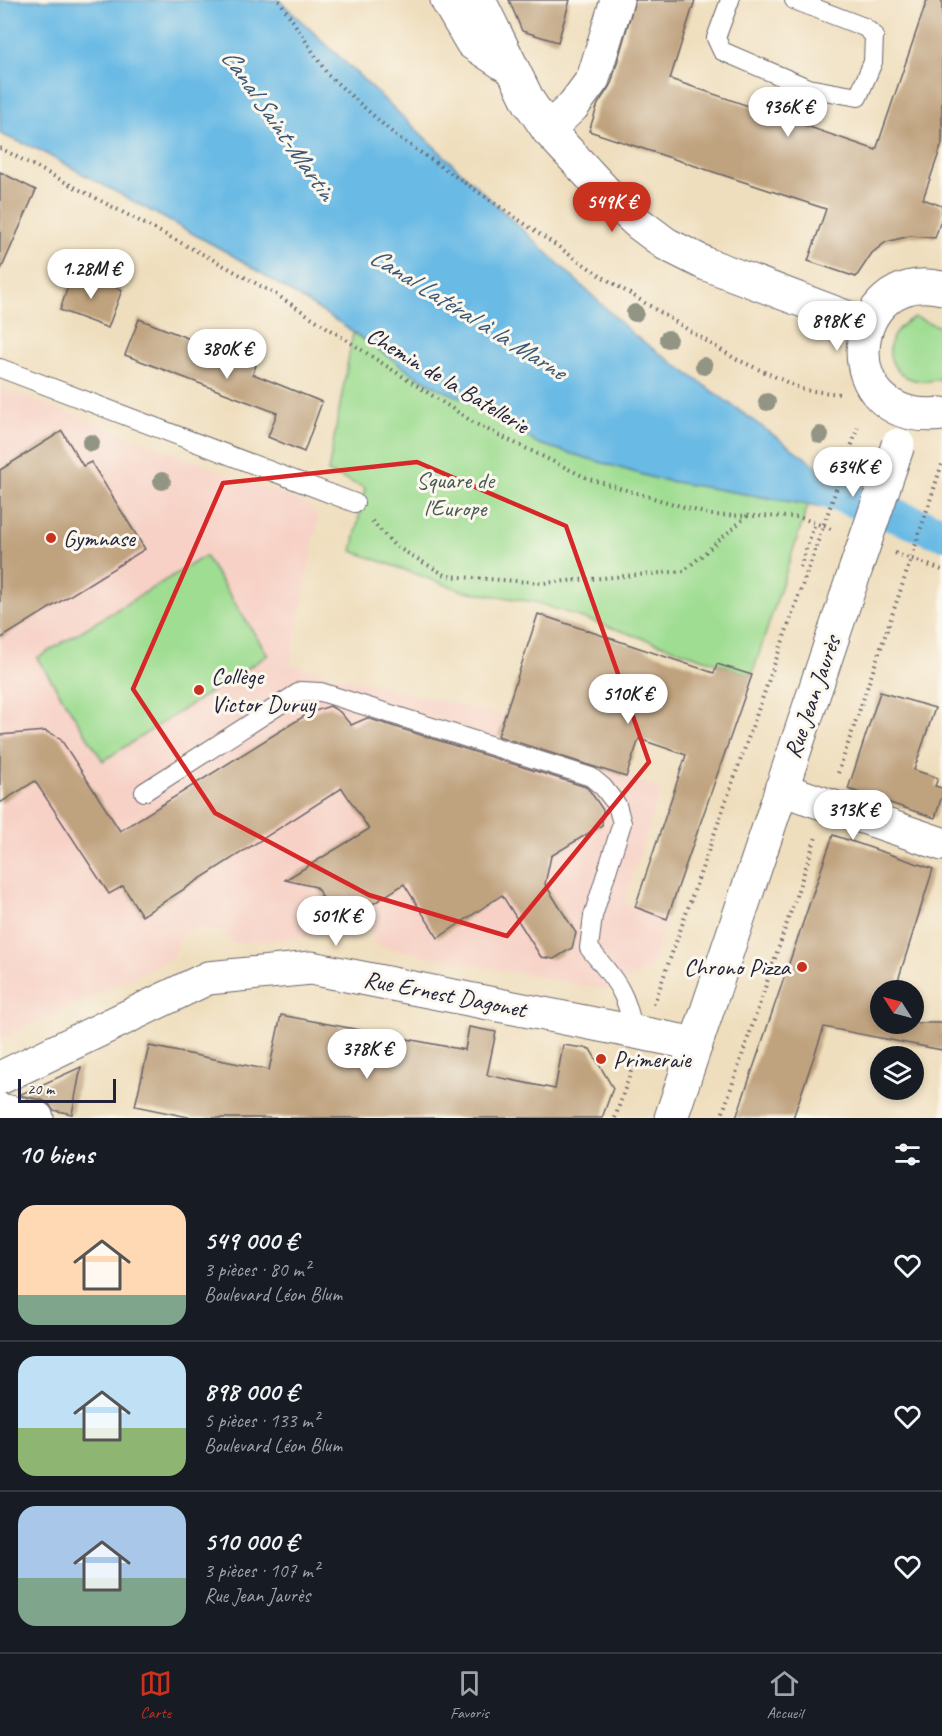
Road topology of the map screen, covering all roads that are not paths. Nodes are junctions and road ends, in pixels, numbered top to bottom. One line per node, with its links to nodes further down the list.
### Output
1 (447, 0): 6 (main road)
2 (479, 0): 6 (main road)
3 (617, 0): 7 (main road)
4 (730, 0): 5 (lane)
5 (794, 0)
6 (513, 70): 7 (main road)
7 (548, 130): 9 (main road)
8 (942, 288): 9 (main road)
9 (867, 325): 11 (main road)
10 (0, 368): 13 (lane)
11 (908, 413): 12 (main road); 14 (main road, Rue Jean Jaurès, bridge)
12 (942, 414)
13 (355, 503)
14 (781, 789): 16 (main road); 18 (main road, Rue Jean Jaurès)
15 (144, 792): 17 (lane)
16 (942, 844)
17 (638, 1033): 18 (main road, Rue Ernest Dagonet); 19 (main road, Rue Ernest Dagonet)
18 (696, 1044): 22 (main road, Rue Jean Jaurès)
19 (0, 1078)
20 (0, 1110): 21 (main road)
21 (37, 1118)
22 (671, 1118)

